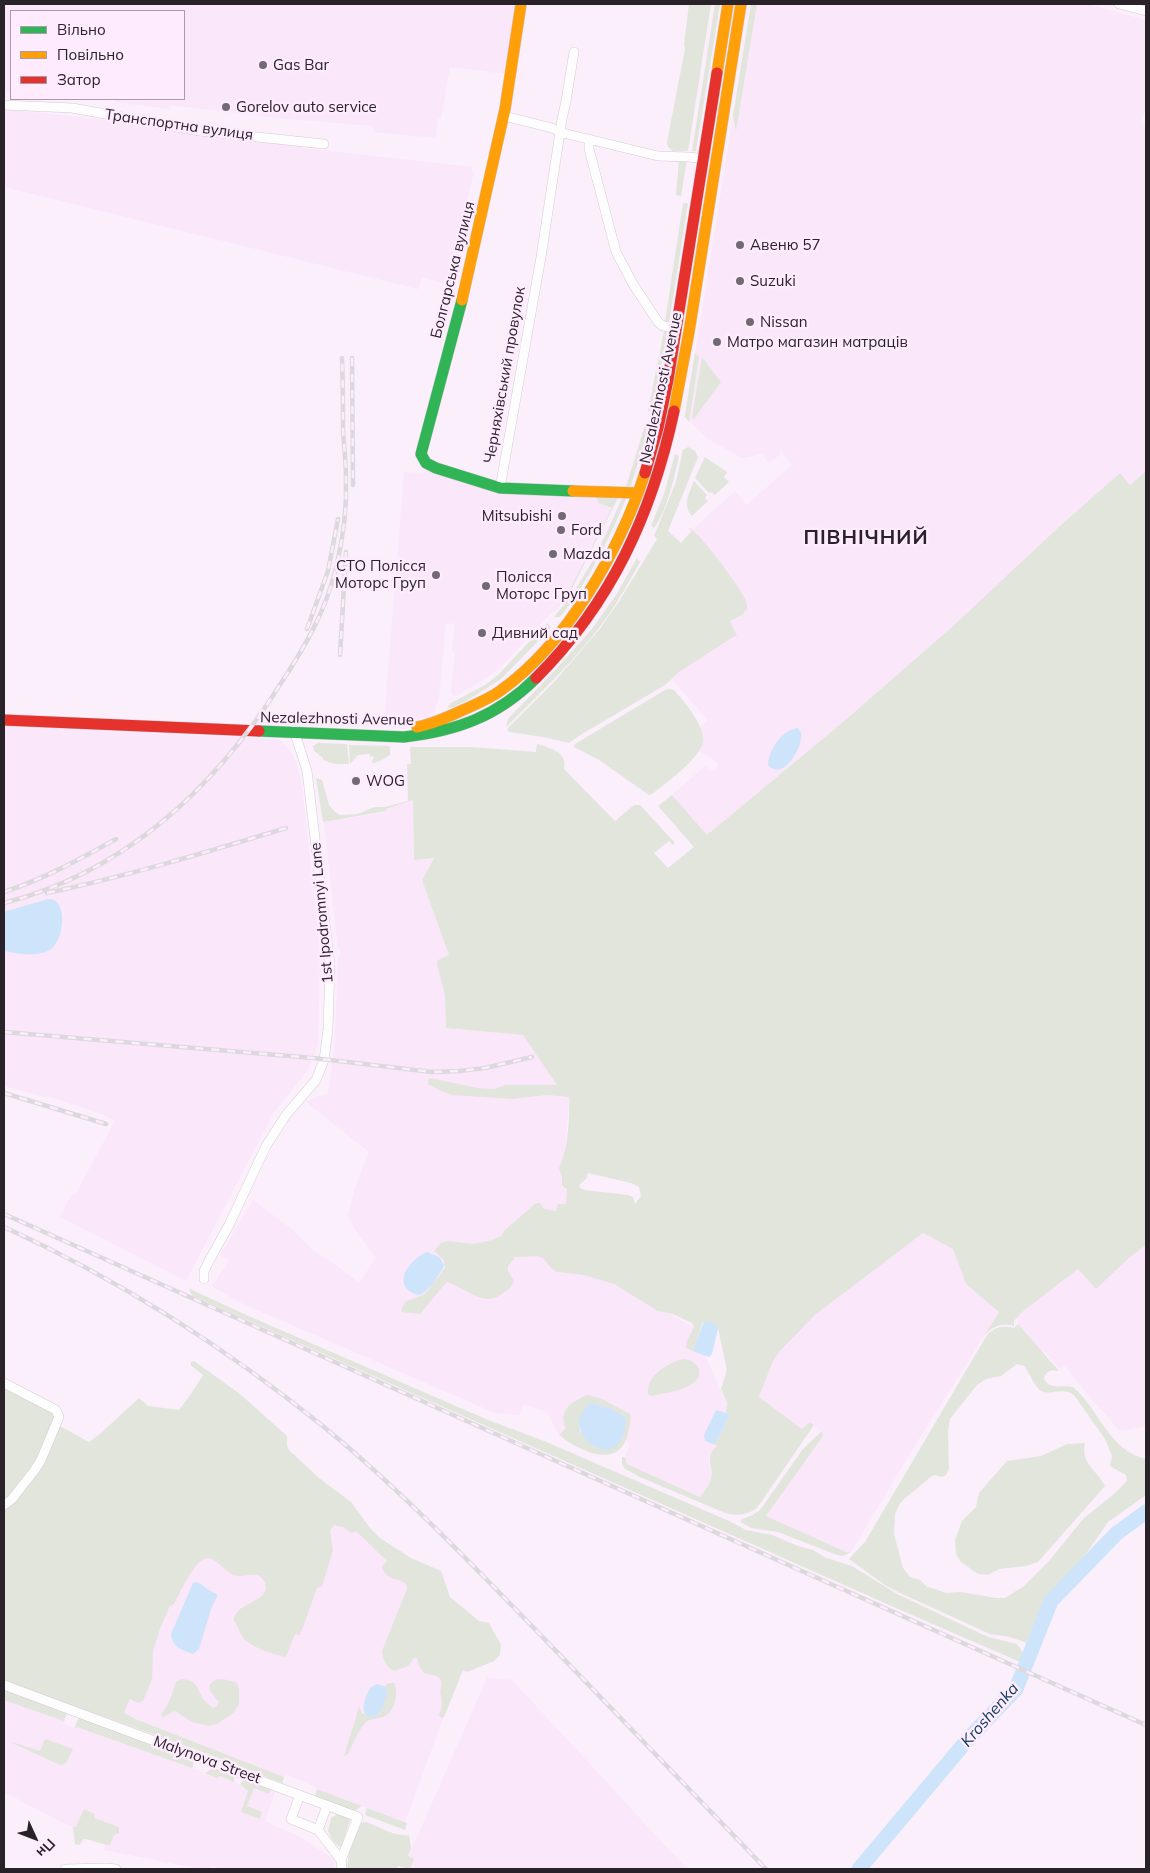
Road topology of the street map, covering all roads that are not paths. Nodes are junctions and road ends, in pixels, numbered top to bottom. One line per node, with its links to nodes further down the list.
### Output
1 (521, 4): 8 (main road, Болгарська вулиця)
2 (728, 4): 12 (main road, Nezalezhnosti Avenue)
3 (741, 4): 18 (main road, Nezalezhnosti Avenue)
4 (1119, 4): 5 (street)
5 (1146, 11)
6 (574, 52): 9 (street, Черняхівський провулок)
7 (4, 105): 11 (street, Транспортна вулиця)
8 (504, 116): 9 (street); 14 (main road, Болгарська вулиця)
9 (560, 131): 10 (street); 14 (street, Черняхівський провулок)
10 (590, 139): 12 (street); 13 (street)
11 (324, 144)
12 (704, 159): 13 (main road, Nezalezhnosti Avenue)
13 (677, 328): 15 (main road, Nezalezhnosti Avenue)
14 (500, 488): 15 (main road)
15 (638, 493): 18 (main road, Nezalezhnosti Avenue)
16 (4, 711): 18 (main road, Nezalezhnosti Avenue)
17 (4, 720): 18 (main road, Nezalezhnosti Avenue)
18 (294, 729): 19 (street, 1st Ipodromnyi Lane)
19 (204, 1279)
20 (4, 1383): 21 (street)
21 (4, 1505)
22 (4, 1685): 23 (street, Malynova Street)
23 (300, 1795): 24 (street, Malynova Street); 25 (street)
24 (328, 1806): 25 (street); 26 (street, Malynova Street)
25 (318, 1830): 26 (street)
26 (341, 1864)
27 (65, 1869): 28 (street)
28 (70, 1869): 29 (street)
29 (116, 1869)

